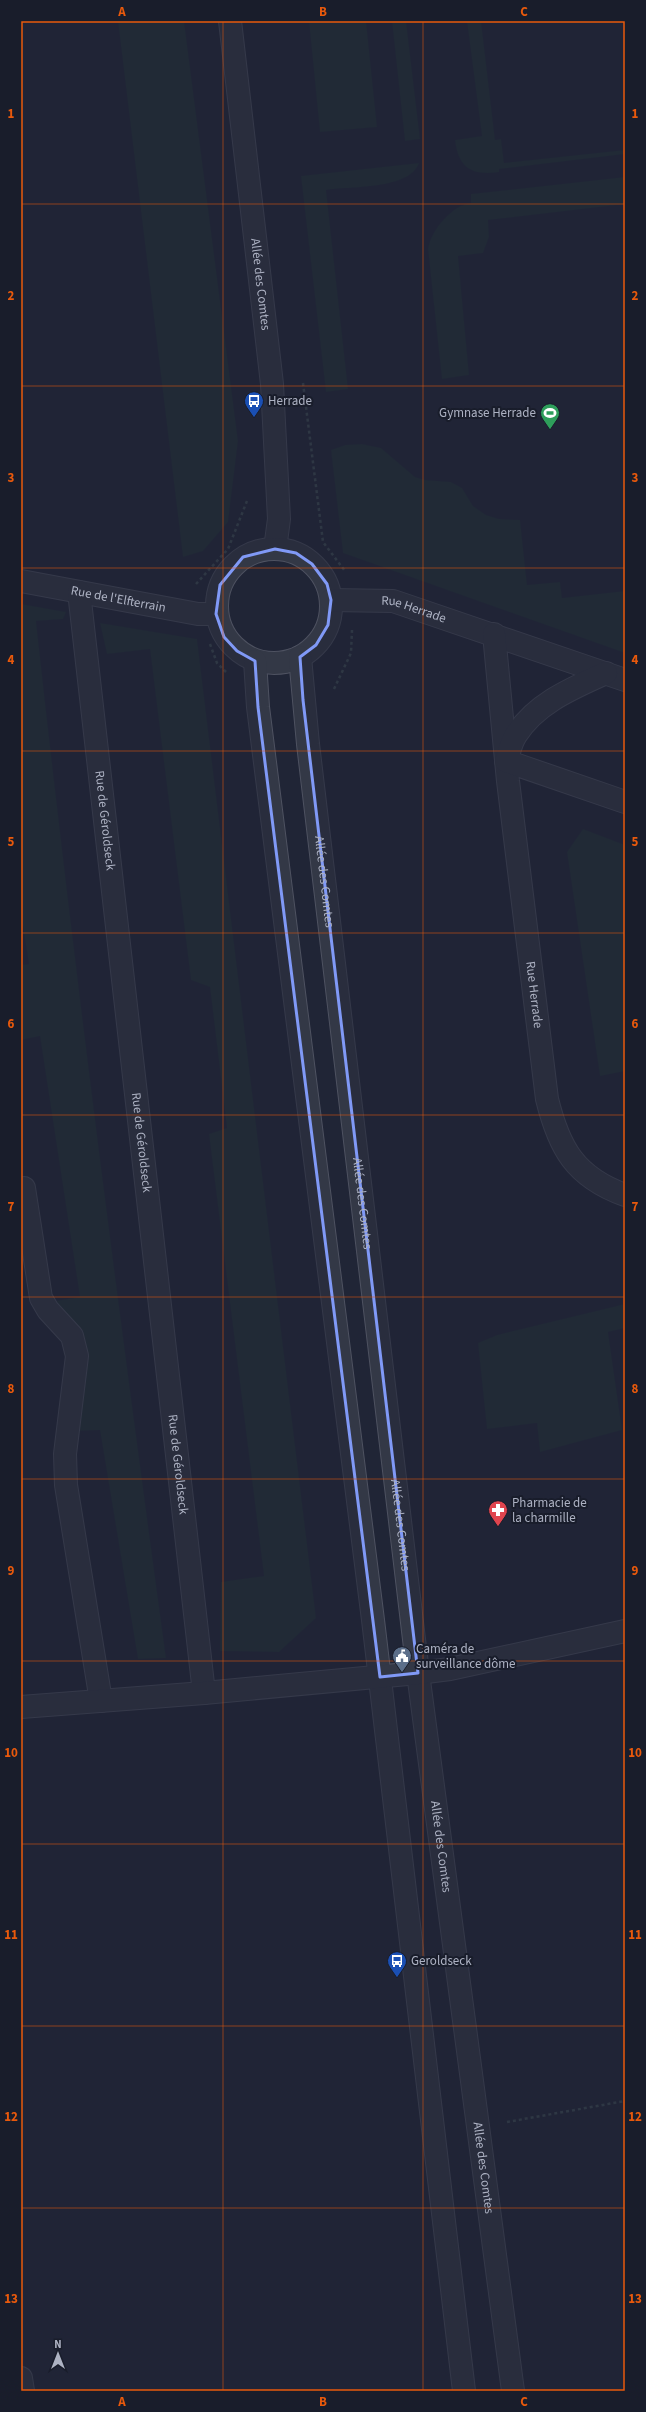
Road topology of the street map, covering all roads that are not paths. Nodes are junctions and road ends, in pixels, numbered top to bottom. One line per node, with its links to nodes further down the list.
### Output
1 (230, 21): 2 (street, Allée des Comtes)
2 (275, 549): 5 (street); 6 (street)
3 (21, 581): 4 (street, Rue de l'Elfterrain)
4 (79, 592): 6 (street, Rue de l'Elfterrain); 18 (street, Rue de Géroldseck)
5 (331, 600): 7 (street, Rue Herrade); 8 (street)
6 (216, 614): 9 (street)
7 (494, 634): 10 (street, Rue Herrade); 11 (street, Rue Herrade)
8 (300, 657): 9 (street); 16 (street, Allée des Comtes)
9 (255, 661): 17 (street)
10 (616, 677): 11 (street, Rue Herrade)
11 (506, 761): 12 (street); 14 (street, Rue Herrade)
12 (625, 802)
13 (24, 1188): 19 (street)
14 (625, 1195)
15 (625, 1630): 16 (street)
16 (418, 1672): 17 (street); 22 (street, Allée des Comtes)
17 (380, 1677): 18 (street); 21 (street)
18 (204, 1693): 19 (street)
19 (101, 1701): 20 (street)
20 (21, 1707)
21 (464, 2391)
22 (513, 2391)

